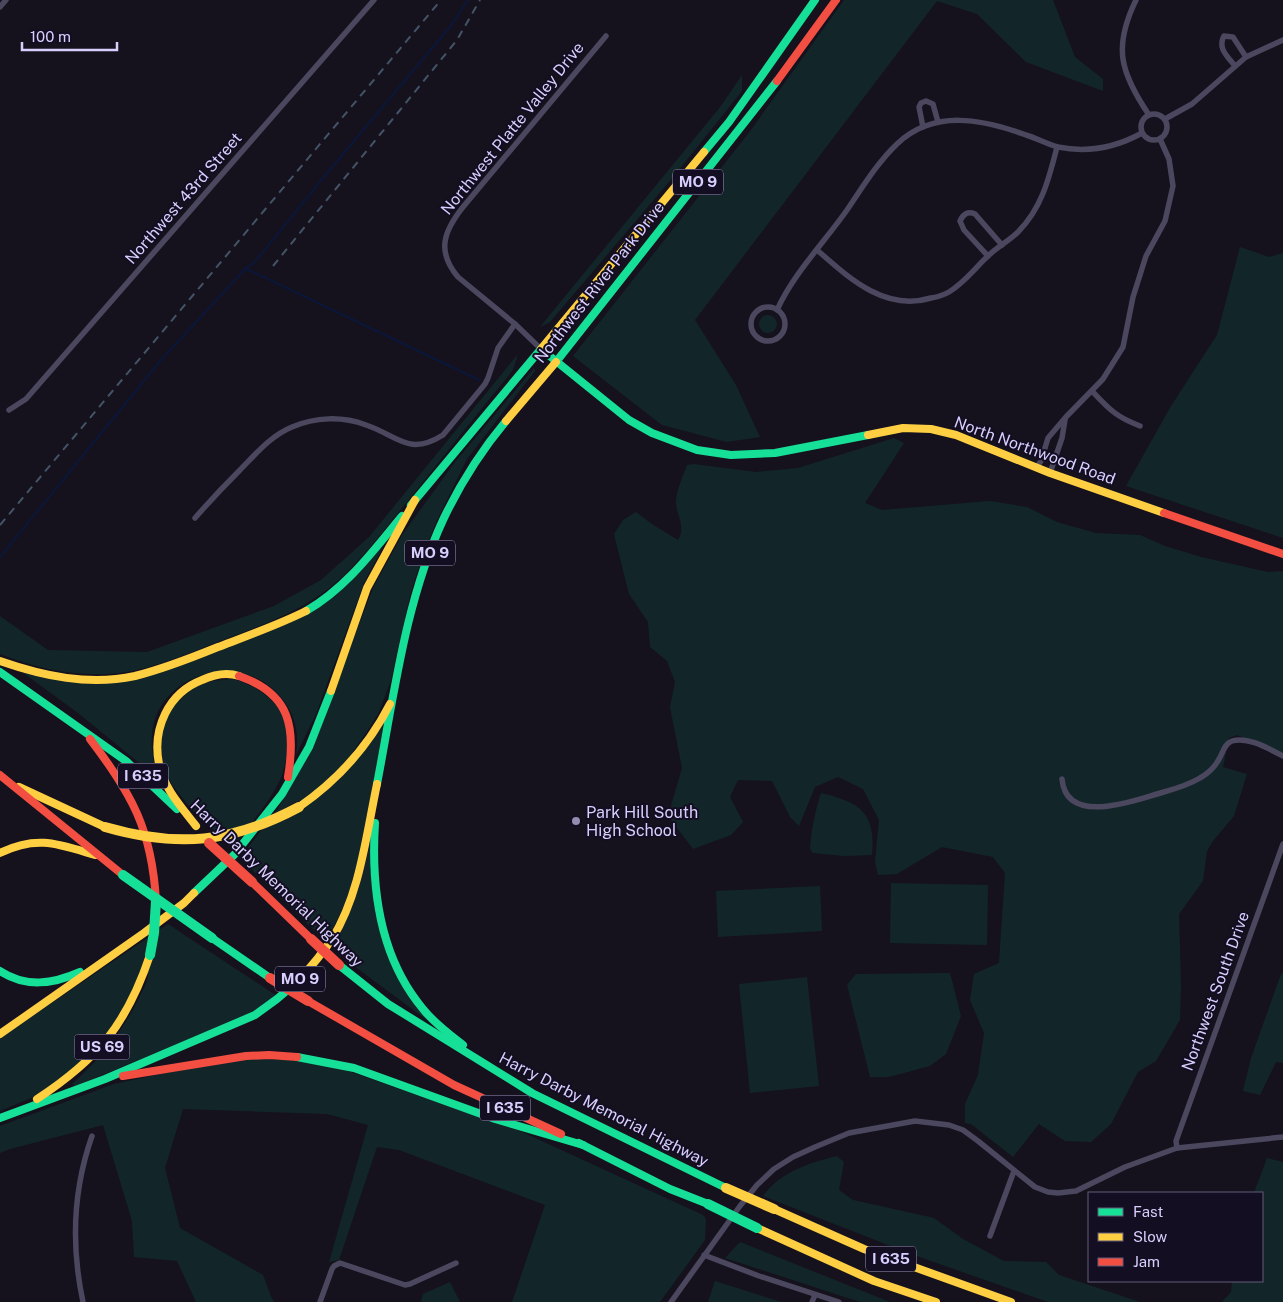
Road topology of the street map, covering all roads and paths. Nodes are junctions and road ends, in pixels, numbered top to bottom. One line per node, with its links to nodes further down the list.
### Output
1 (6, 0): 6 (street)
2 (374, 0): 26 (street, Northwest 43rd Street)
3 (815, 0): 23 (main road, Northwest River Park Drive / MO 9)
4 (836, 0): 24 (main road, Northwest River Park Drive / MO 9)
5 (1136, 0): 11 (street)
6 (0, 7)
7 (606, 36): 22 (street, Northwest Platte Valley Drive)
8 (1283, 40): 9 (street)
9 (1246, 57): 10 (street); 10 (street)
10 (1235, 66): 12 (street)
11 (1148, 114): 12 (street); 15 (street)
12 (1164, 119): 16 (street)
13 (938, 122): 14 (street); 14 (street); 17 (street)
14 (923, 127): 19 (street)
15 (1142, 133): 16 (street); 17 (street)
16 (1160, 139): 25 (street)
17 (1058, 146): 18 (street)
18 (1002, 245): 20 (street); 20 (street)
19 (817, 250): 20 (street); 21 (street)
20 (988, 256)
21 (777, 310): 21 (street)
22 (515, 324): 23 (street, Northwest Platte Valley Drive); 32 (street)
23 (541, 349): 24 (main road, North Northwood Road); 31 (main road, Northwest River Park Drive / MO 9)
24 (556, 362): 29 (main road, North Northwood Road); 36 (main road, Northwest River Park Drive / MO 9)
25 (1092, 391): 27 (street); 28 (street)
26 (9, 410)
27 (1065, 418): 29 (street); 30 (street)
28 (1140, 426)
29 (1036, 468): 30 (main road, North Northwood Road)
30 (1050, 473): 33 (main road, North Northwood Road)
31 (415, 500): 34 (main road); 43 (main road, MO 9)
32 (195, 518)
33 (1283, 554)
34 (0, 660)
35 (0, 672): 37 (main road, Harry Darby Memorial Highway / I 635)
36 (398, 680): 40 (main road, MO 9); 42 (main road, bridge)
37 (86, 732): 44 (main road, Harry Darby Memorial Highway / I 635); 53 (main road, US 69, bridge)
38 (1283, 756): 41 (street)
39 (0, 775): 42 (main road, I 635)
40 (380, 777): 51 (main road); 52 (main road, MO 9)
41 (1062, 780)
42 (11, 784): 47 (main road, I 635)
43 (282, 794): 44 (main road); 48 (main road, MO 9)
44 (196, 826): 51 (main road, Harry Darby Memorial Highway / I 635, bridge)
45 (1283, 844): 58 (street, Northwest South Drive)
46 (0, 853): 47 (main road)
47 (100, 857): 57 (main road, I 635, bridge)
48 (102, 962): 49 (main road); 50 (main road, MO 9)
49 (0, 971)
50 (0, 1034)
51 (480, 1062): 70 (main road, Harry Darby Memorial Highway / I 635, bridge)
52 (104, 1079): 53 (main road, MO 9); 57 (main road)
53 (19, 1110): 54 (main road, MO 9)
54 (0, 1118)
55 (92, 1136): 64 (street)
56 (1283, 1137): 58 (street)
57 (583, 1145): 69 (main road, I 635, bridge)
58 (1178, 1148): 59 (street)
59 (1014, 1171): 60 (street); 61 (street)
60 (990, 1236)
61 (704, 1255): 63 (street); 66 (street)
62 (456, 1263): 65 (street)
63 (815, 1295): 67 (street); 68 (street)
64 (83, 1302)
65 (320, 1302)
66 (671, 1302)
67 (812, 1302)
68 (839, 1302)
69 (936, 1302)
70 (1011, 1302)

